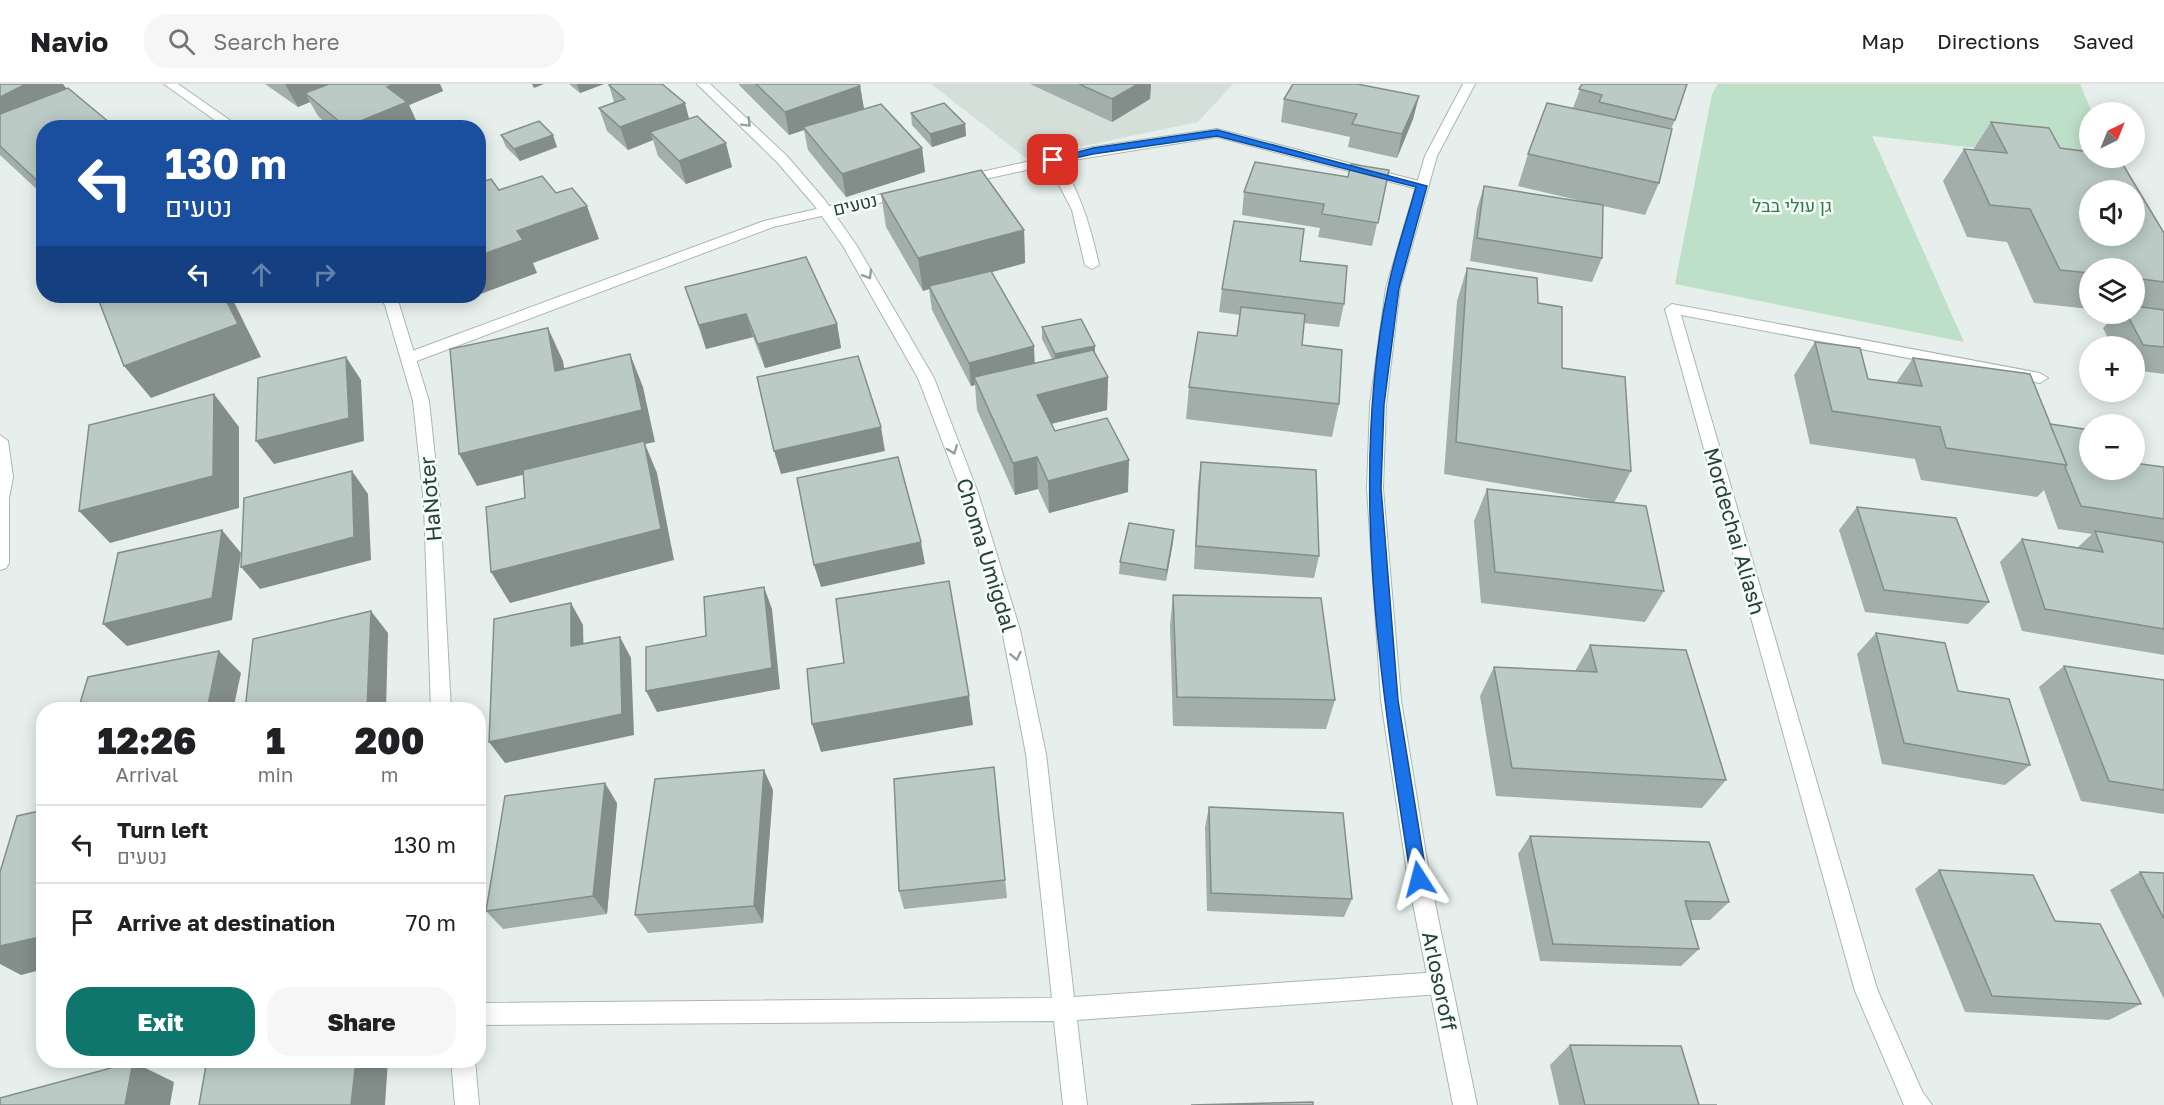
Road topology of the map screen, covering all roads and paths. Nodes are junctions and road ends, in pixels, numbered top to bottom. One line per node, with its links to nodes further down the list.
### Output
1 (170, 84): 4 (street)
2 (703, 84): 9 (street, Choma Umigdal, one-way to 9)
3 (1469, 84): 7 (street, Arlosoroff)
4 (223, 120)
5 (1053, 160): 6 (street); 7 (street); 10 (street)
6 (954, 182)
7 (1422, 186): 17 (street, Arlosoroff)
8 (921, 189): 9 (street, נטעים)
9 (826, 211): 12 (street, נטעים); 18 (street, Choma Umigdal, one-way to 18)
10 (1092, 265)
11 (391, 303): 12 (street, HaNoter)
12 (409, 358): 16 (street, HaNoter)
13 (2040, 378): 24 (street, Mordechai Aliash)
14 (0, 441): 15 (street)
15 (0, 563)
16 (441, 702)
17 (1440, 983): 18 (street); 23 (street, Arlosoroff)
18 (1065, 1010): 19 (street); 22 (street, Choma Umigdal)
19 (486, 1014)
20 (464, 1068): 21 (street)
21 (467, 1105)
22 (1075, 1105)
23 (1466, 1105)
24 (1920, 1105)

